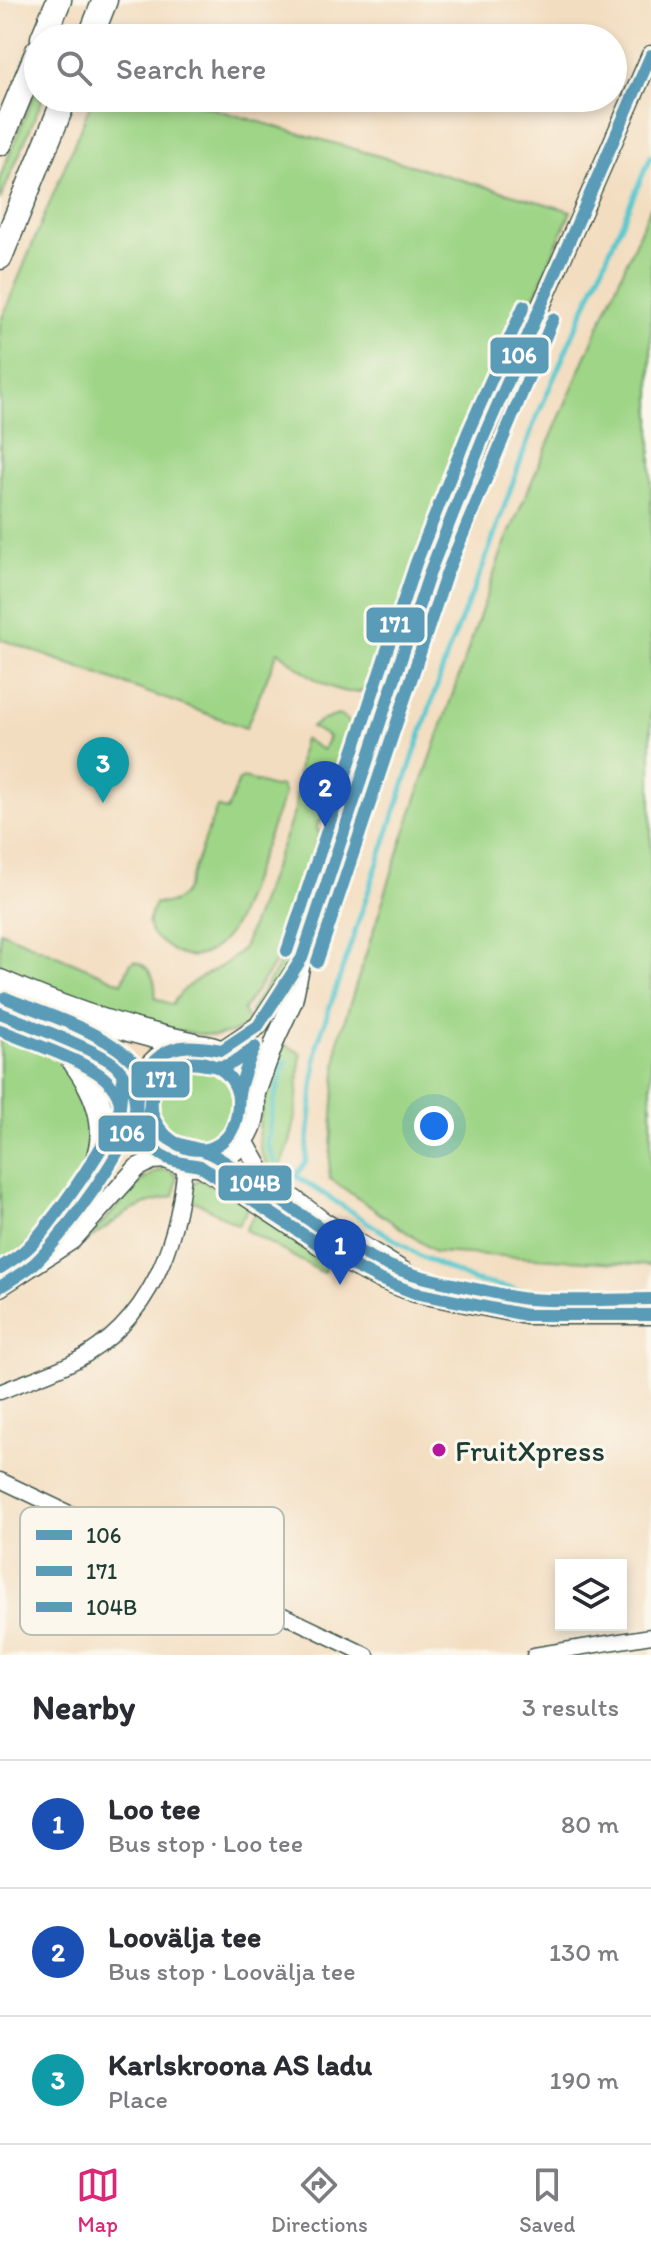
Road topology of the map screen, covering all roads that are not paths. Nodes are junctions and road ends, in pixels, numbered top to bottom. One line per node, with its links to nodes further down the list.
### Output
1 (59, 0): 3 (highway)
2 (105, 0): 4 (highway)
3 (49, 24)
4 (96, 24)
5 (651, 55): 7 (street)
6 (24, 85): 10 (highway)
7 (627, 110)
8 (59, 112): 11 (highway)
9 (626, 112): 12 (street)
10 (0, 143)
11 (0, 257)
12 (302, 958): 17 (street); 18 (street)
13 (0, 982): 16 (highway)
14 (0, 1013): 15 (highway)
15 (56, 1037): 19 (highway); 22 (highway)
16 (191, 1044): 17 (street); 19 (street)
17 (222, 1050): 18 (street)
18 (255, 1096): 20 (street)
19 (135, 1105): 21 (street); 22 (street)
20 (244, 1141): 21 (street); 25 (street)
21 (184, 1163): 23 (street); 25 (street); 27 (street)
22 (86, 1197): 23 (street)
23 (39, 1260): 24 (street)
24 (0, 1287)
25 (448, 1299): 26 (street)
26 (651, 1312)
27 (0, 1392)
28 (0, 1480): 29 (street)
29 (57, 1507)
30 (284, 1615): 32 (street)
31 (651, 1636): 33 (street)
32 (367, 1655)
33 (534, 1655)

